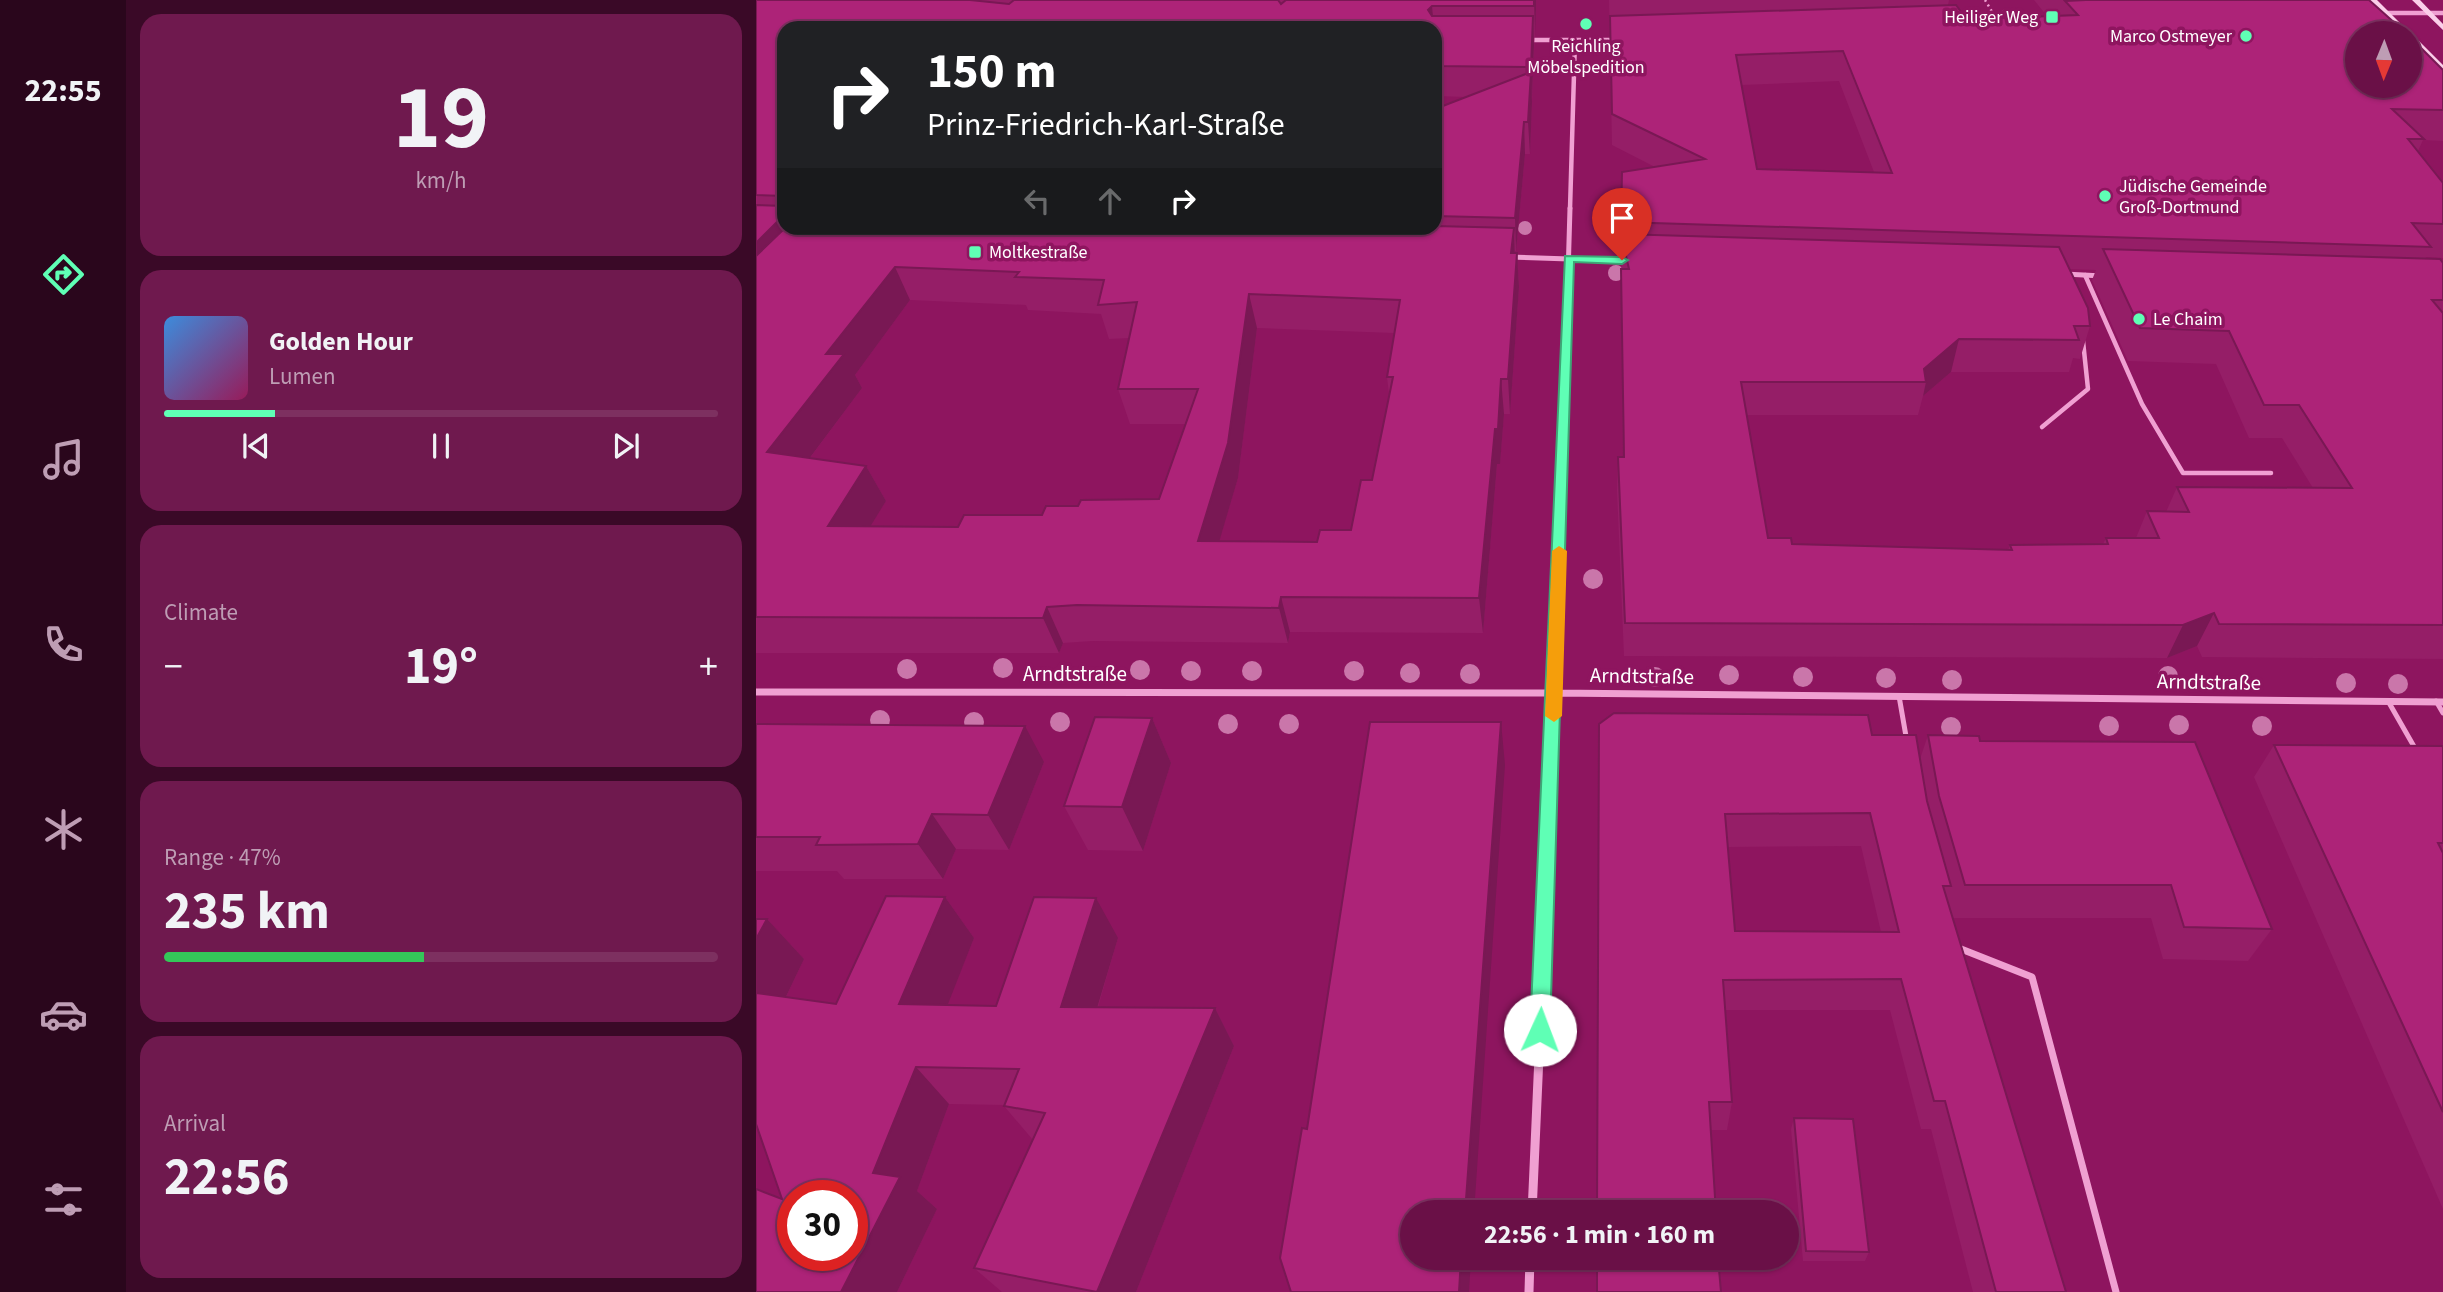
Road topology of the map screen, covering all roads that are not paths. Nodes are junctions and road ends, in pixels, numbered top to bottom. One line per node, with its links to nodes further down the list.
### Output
1 (2373, 0): 3 (main road)
2 (2416, 0): 4 (main road)
3 (2381, 13): 4 (street); 6 (main road)
4 (2429, 13): 5 (street); 7 (main road)
5 (2443, 13)
6 (2391, 21)
7 (2443, 28)
8 (1514, 40): 9 (street)
9 (1575, 40): 10 (street); 14 (street)
10 (1629, 40)
11 (2422, 49): 12 (main road)
12 (2443, 69)
13 (1501, 257): 14 (street)
14 (1569, 259): 15 (street); 23 (street)
15 (1638, 261)
16 (2053, 274): 17 (street)
17 (2085, 275): 18 (street); 21 (lane)
18 (2112, 276)
19 (2082, 339): 20 (lane)
20 (2042, 426)
21 (2271, 473)
22 (756, 692): 23 (street, Arndtstraße)
23 (1555, 693): 24 (street, Arndtstraße); 31 (street)
24 (1899, 696): 25 (street, Arndtstraße); 28 (lane)
25 (2388, 701): 26 (street, Arndtstraße); 29 (lane)
26 (2439, 702): 27 (lane)
27 (2443, 713)
28 (1908, 749)
29 (2419, 755)
30 (1949, 932): 34 (lane)
31 (1533, 1200)
32 (1529, 1270): 33 (street)
33 (1528, 1292)
34 (2116, 1292)

